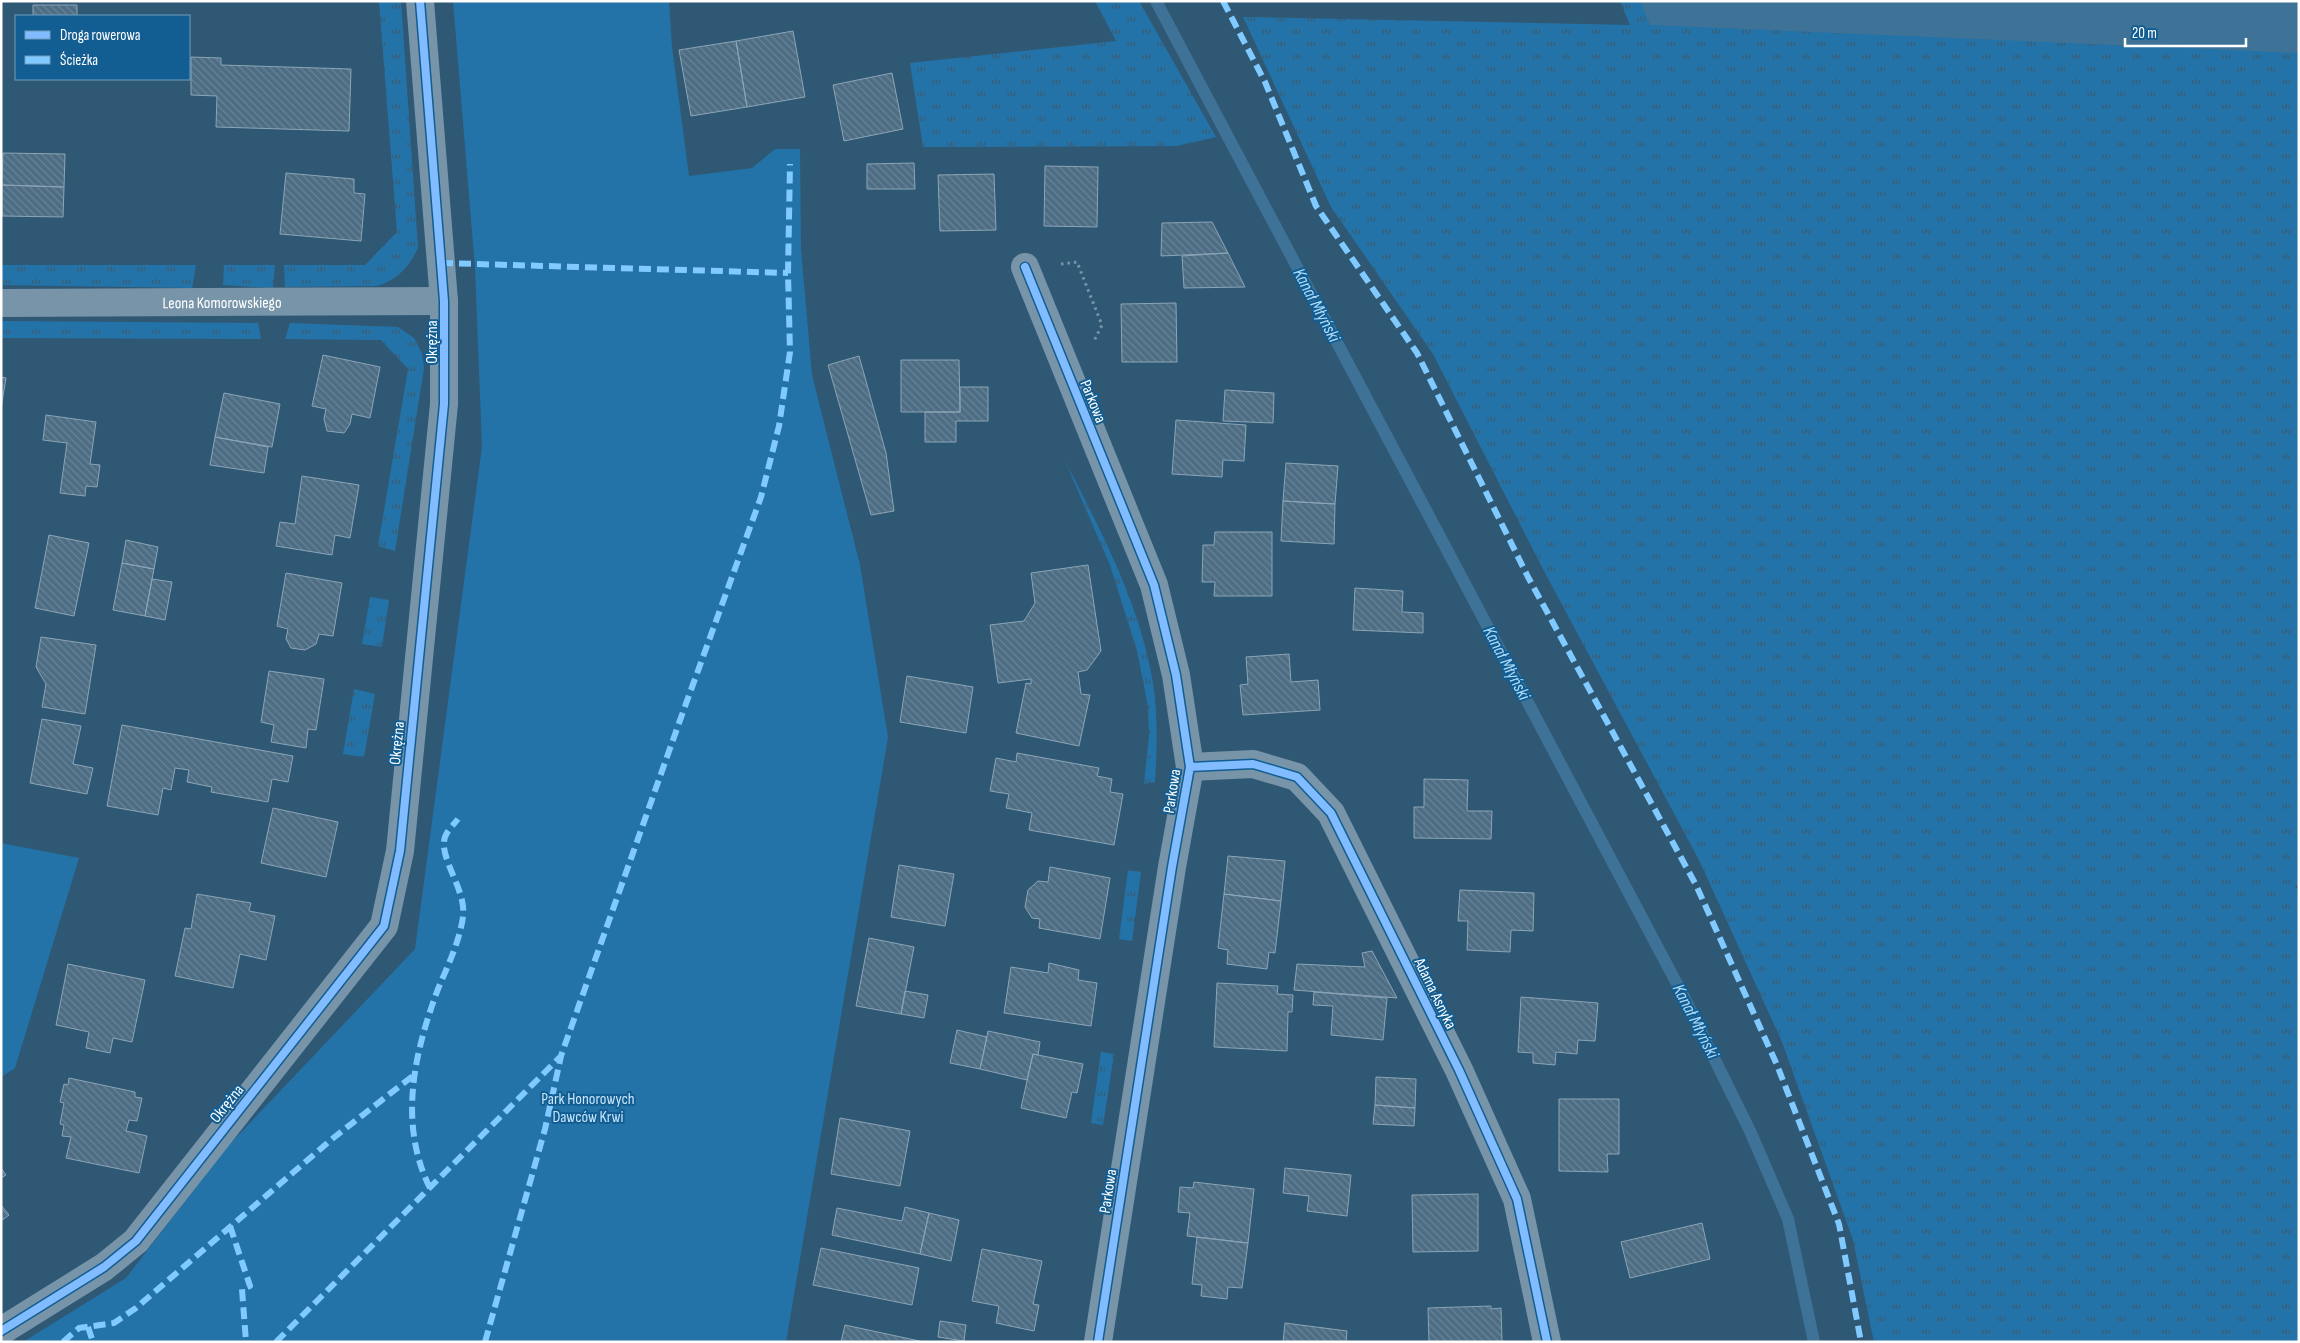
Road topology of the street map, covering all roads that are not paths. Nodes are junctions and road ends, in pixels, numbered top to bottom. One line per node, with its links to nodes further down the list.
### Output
1 (420, 1): 3 (street, Okrężna)
2 (1025, 267): 5 (street, Parkowa)
3 (444, 301): 4 (street, Leona Komorowskiego); 6 (street, Okrężna)
4 (1, 303)
5 (1190, 768): 7 (street, Parkowa); 8 (street, Adama Asnyka)
6 (1, 1331)
7 (1098, 1342)
8 (1547, 1342)

